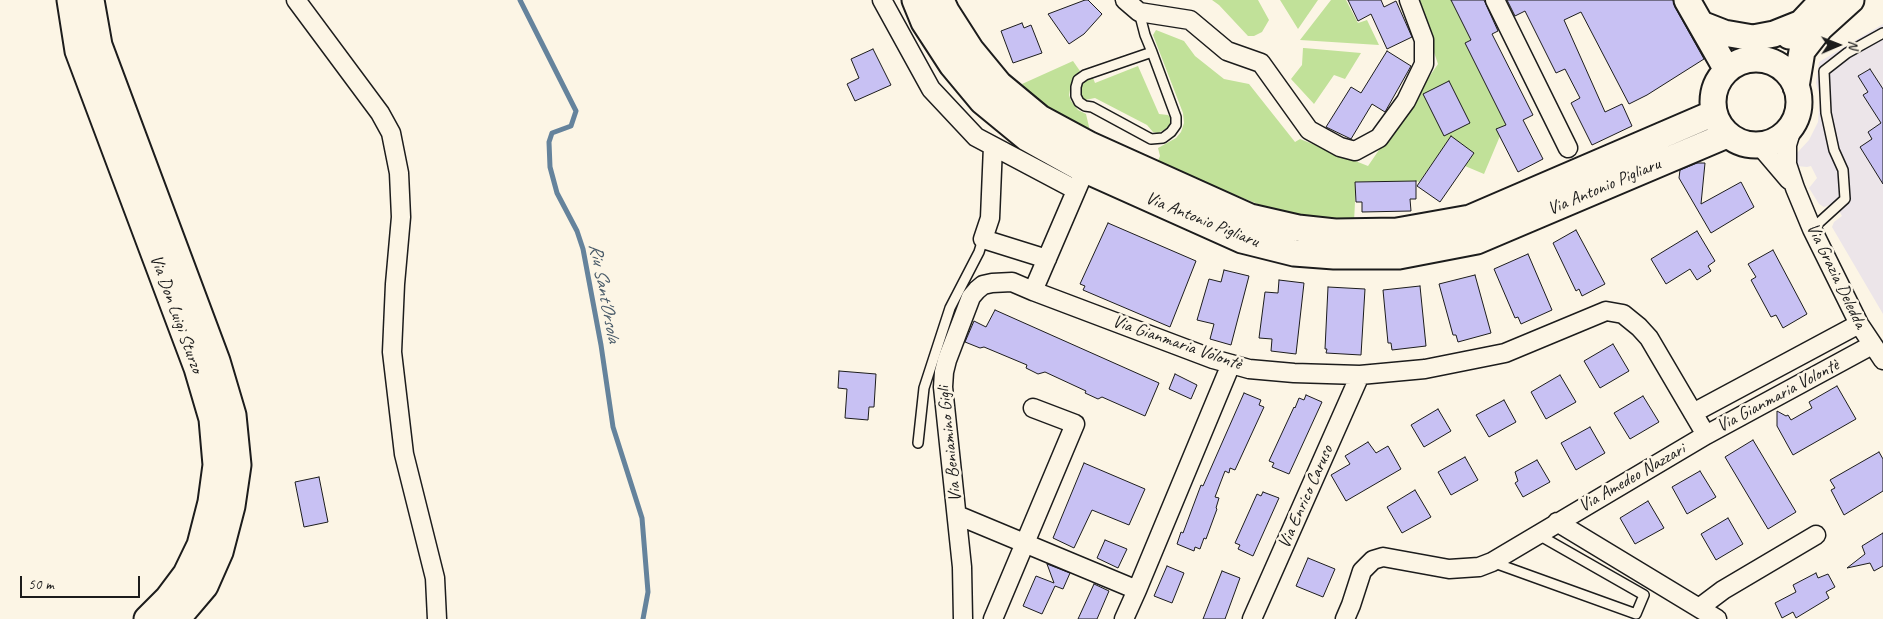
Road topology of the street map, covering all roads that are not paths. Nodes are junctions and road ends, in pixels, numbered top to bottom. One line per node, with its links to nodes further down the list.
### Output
1 (70, 0): 49 (main road, Via Don Luigi Sturzo)
2 (92, 0): 50 (main road, Via Don Luigi Sturzo)
3 (296, 0): 51 (street)
4 (882, 0): 23 (street, Via Antonio Pigliaru)
5 (915, 0): 26 (main road, Via Antonio Pigliaru)
6 (942, 0): 20 (main road, Via Antonio Pigliaru)
7 (1125, 0): 13 (street)
8 (1409, 0): 13 (street)
9 (1495, 0): 25 (street)
10 (1688, 0): 14 (main road)
11 (1824, 0): 15 (main road)
12 (1851, 0): 19 (main road)
13 (1139, 12): 17 (lane)
14 (1702, 24): 15 (main road); 18 (main road)
15 (1799, 24): 18 (main road)
16 (1883, 33): 28 (lane)
17 (1152, 52): 17 (lane)
18 (1747, 63): 19 (main road); 20 (main road)
19 (1796, 87): 21 (main road)
20 (1714, 113): 22 (main road)
21 (1793, 124): 24 (main road); 27 (street, Via Grazia Deledda)
22 (1727, 135): 24 (main road); 26 (main road, Via Antonio Pigliaru)
23 (993, 146): 26 (street, Via Antonio Pigliaru); 29 (street)
24 (1760, 146): 27 (street, Via Grazia Deledda)
25 (1568, 148)
26 (1080, 180): 30 (street)
27 (1795, 188): 28 (street, Via Grazia Deledda)
28 (1812, 228): 32 (street, Via Grazia Deledda)
29 (983, 239): 30 (street); 40 (lane)
30 (1047, 259): 31 (street)
31 (1034, 290): 35 (street, Via Gianmaria Volontè); 41 (street, Via Beniamino Gigli)
32 (1859, 324): 33 (street, Via Grazia Deledda); 38 (street, Via Gianmaria Volontè)
33 (1872, 345): 34 (street, Via Grazia Deledda); 39 (street, Via Gianmaria Volontè)
34 (1883, 360)
35 (1231, 364): 36 (street, Via Gianmaria Volontè); 47 (street)
36 (1360, 375): 38 (street, Via Gianmaria Volontè); 55 (street, Via Enrico Caruso)
37 (1033, 408): 45 (street)
38 (1693, 413): 39 (street, Via Gianmaria Volontè)
39 (1706, 435): 42 (street, Via Amedeo Nazzari)
40 (918, 443)
41 (957, 515): 45 (street, Via Beniamino Gigli); 52 (street, Via Beniamino Gigli)
42 (1557, 522): 43 (street, Via Amedeo Nazzari); 48 (street, Via Amedeo Nazzari)
43 (1537, 534): 46 (street, Via Amedeo Nazzari); 46 (lane)
44 (1816, 535): 48 (street)
45 (1025, 543): 47 (street, Via Beniamino Gigli); 53 (street)
46 (1492, 562): 56 (street, Via Amedeo Nazzari)
47 (1137, 590): 54 (street)
48 (1699, 608): 57 (street, Via Amedeo Nazzari)
49 (147, 619)
50 (177, 619)
51 (437, 619)
52 (963, 619)
53 (993, 619)
54 (1124, 619)
55 (1252, 619)
56 (1345, 619)
57 (1717, 619)

